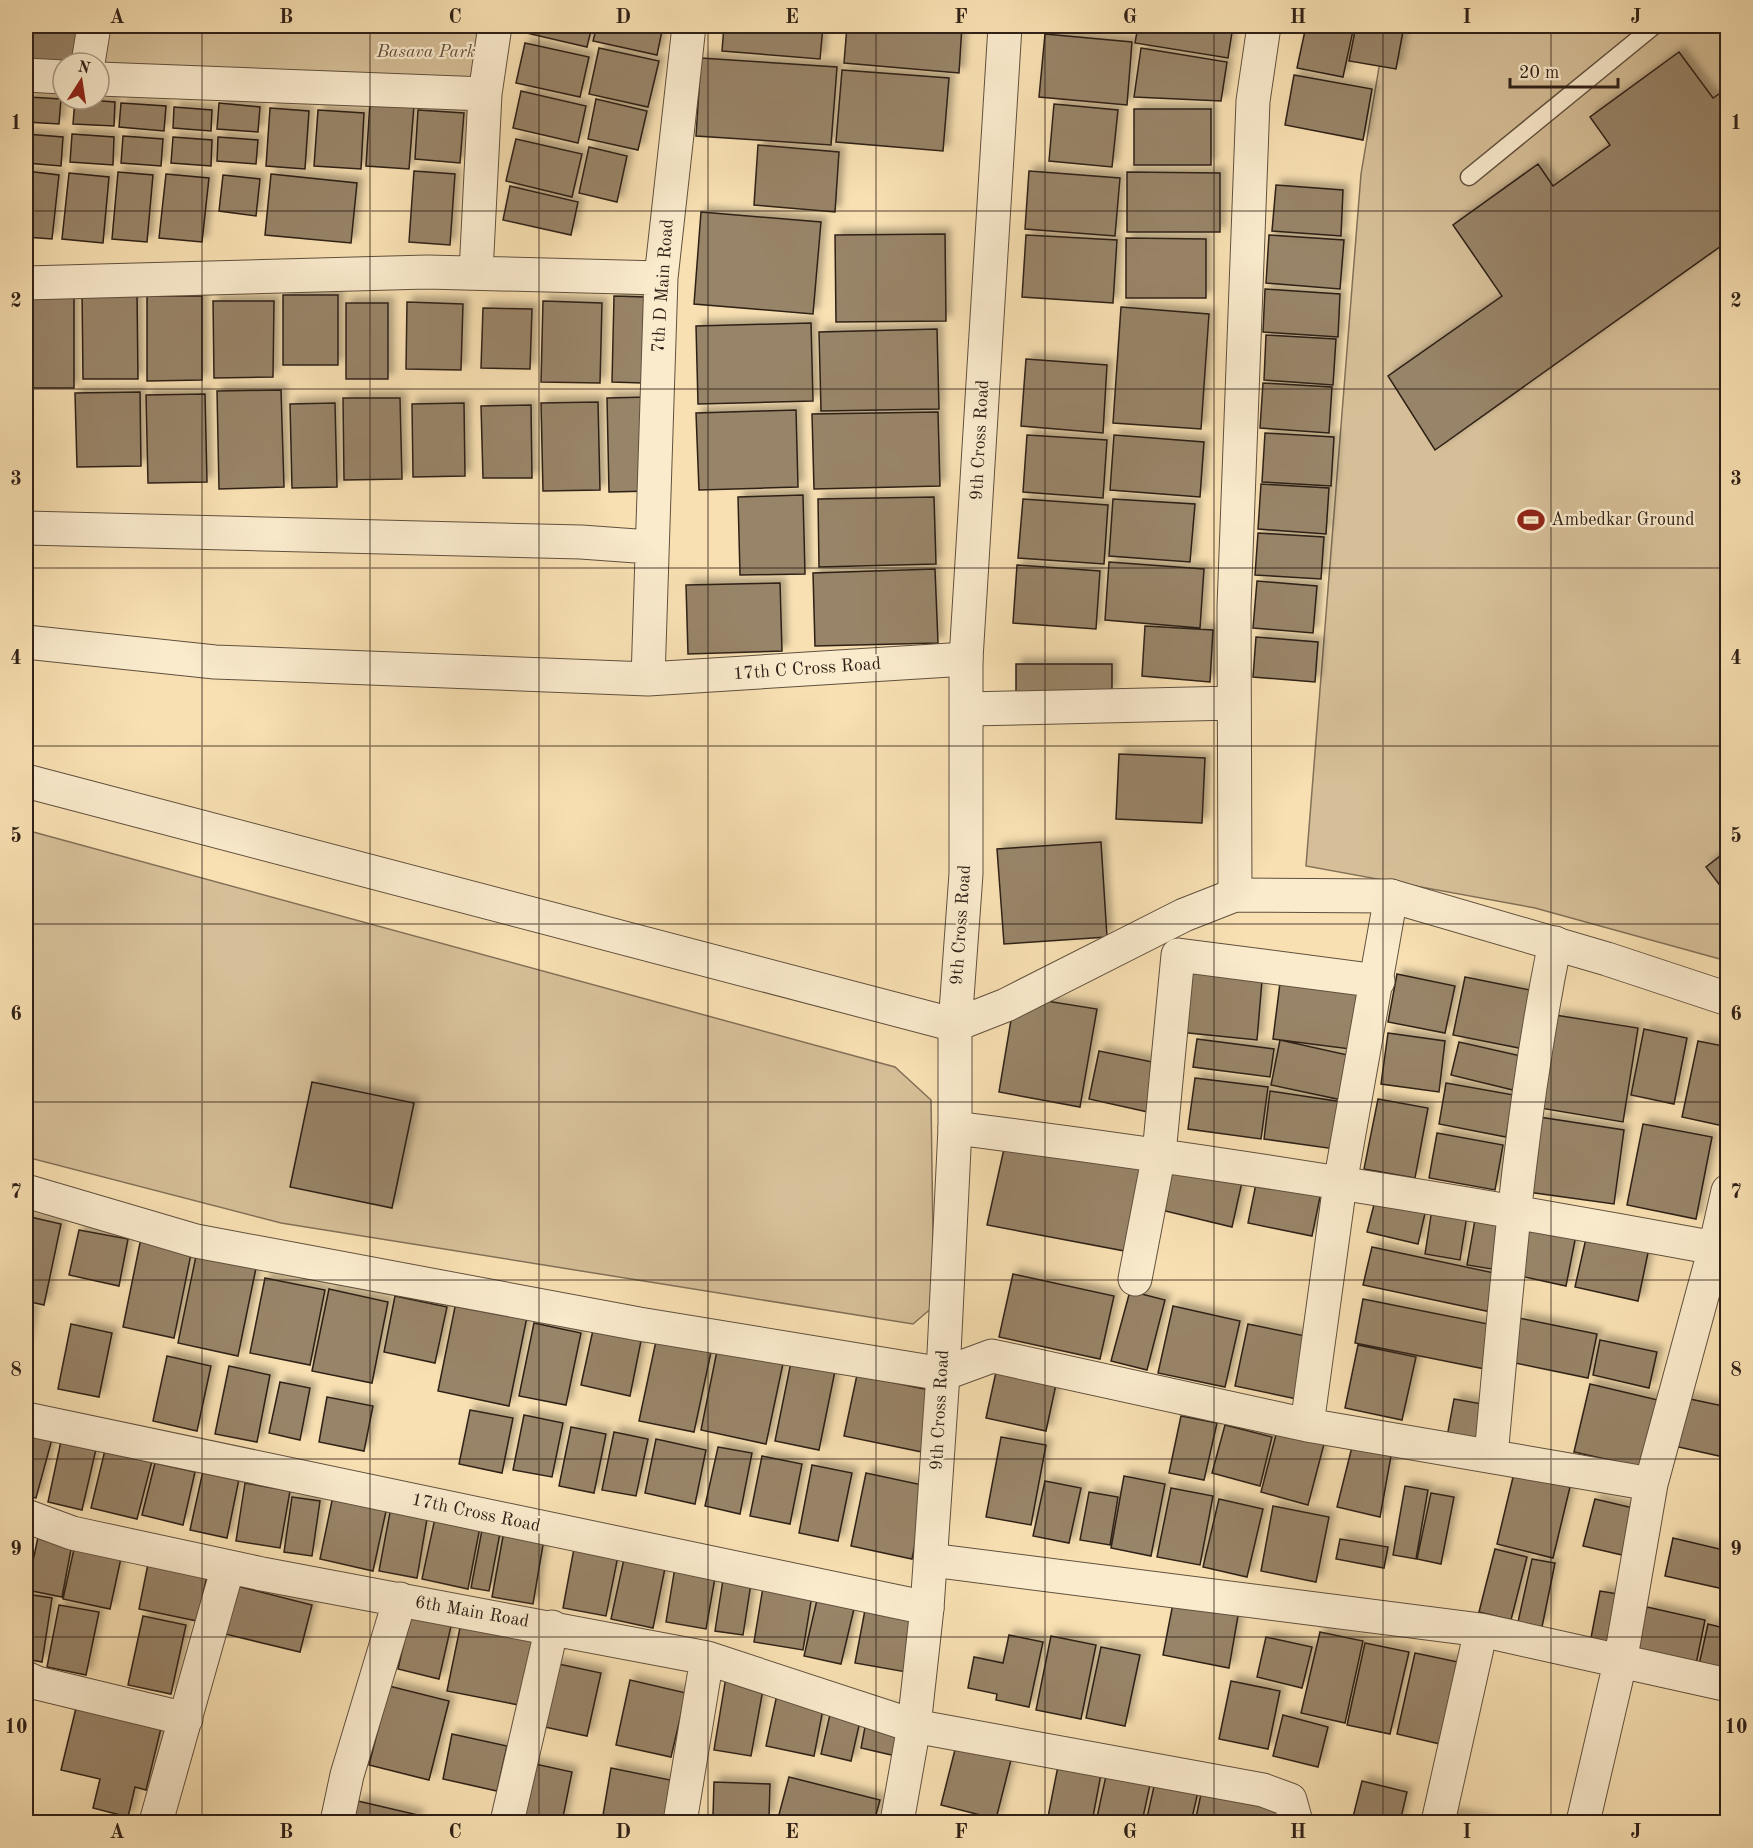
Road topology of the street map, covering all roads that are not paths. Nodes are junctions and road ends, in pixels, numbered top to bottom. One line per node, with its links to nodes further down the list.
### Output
1 (94, 26): 7 (street)
2 (495, 26): 11 (street)
3 (689, 26): 14 (street, 7th D Main Road)
4 (1005, 26): 19 (street, 9th Cross Road)
5 (1264, 26): 21 (street)
6 (1654, 26): 12 (lane)
7 (90, 51)
8 (26, 75): 9 (street)
9 (51, 76)
10 (111, 79): 11 (street)
11 (484, 94): 13 (street)
12 (1469, 177)
13 (476, 273): 14 (street); 15 (street)
14 (661, 278): 17 (street, 7th D Main Road)
15 (26, 283)
16 (26, 528): 17 (street)
17 (650, 547): 20 (street, 7th D Main Road)
18 (26, 642): 20 (street, 17th C Cross Road)
19 (966, 659): 20 (street, 17th C Cross Road); 22 (street, 9th Cross Road)
20 (648, 679)
21 (1234, 703): 22 (street); 24 (street)
22 (968, 710): 29 (street, 9th Cross Road)
23 (26, 782): 29 (street)
24 (1235, 895): 25 (street); 29 (street)
25 (1391, 896): 26 (street); 27 (street)
26 (1555, 943): 28 (street); 35 (street)
27 (1378, 981): 31 (street); 32 (street)
28 (1728, 999)
29 (954, 1025): 30 (street, 9th Cross Road)
30 (955, 1128): 31 (street); 38 (street, 9th Cross Road)
31 (1159, 1154): 32 (street); 37 (street)
32 (1340, 1184): 35 (street); 40 (street)
33 (26, 1191): 38 (street)
34 (1728, 1191): 36 (street)
35 (1514, 1210): 36 (street); 41 (street)
36 (1715, 1248): 42 (street)
37 (1135, 1279)
38 (943, 1374): 40 (street); 44 (street, 9th Cross Road)
39 (26, 1419): 47 (street, 17th Cross Road)
40 (1307, 1425): 41 (street)
41 (1491, 1456): 42 (street)
42 (1651, 1484): 51 (street)
43 (26, 1516): 45 (street, 6th Main Road)
44 (931, 1560): 47 (street, 9th Cross Road); 49 (street)
45 (228, 1567): 46 (street, 6th Main Road); 54 (street)
46 (400, 1599): 48 (street, 6th Main Road); 57 (street)
47 (927, 1608): 55 (street, 9th Cross Road)
48 (552, 1627): 50 (street, 6th Main Road); 58 (street)
49 (1481, 1630): 51 (street); 62 (street)
50 (707, 1658): 55 (street, 6th Main Road); 59 (street)
51 (1620, 1663): 53 (street); 63 (street)
52 (26, 1678): 54 (street)
53 (1728, 1685)
54 (186, 1719): 56 (street)
55 (914, 1726): 60 (street, 9th Cross Road); 61 (street, 6th Main Road)
56 (156, 1822)
57 (337, 1822)
58 (507, 1822)
59 (680, 1822)
60 (897, 1822)
61 (1296, 1822)
62 (1438, 1822)
63 (1583, 1822)

